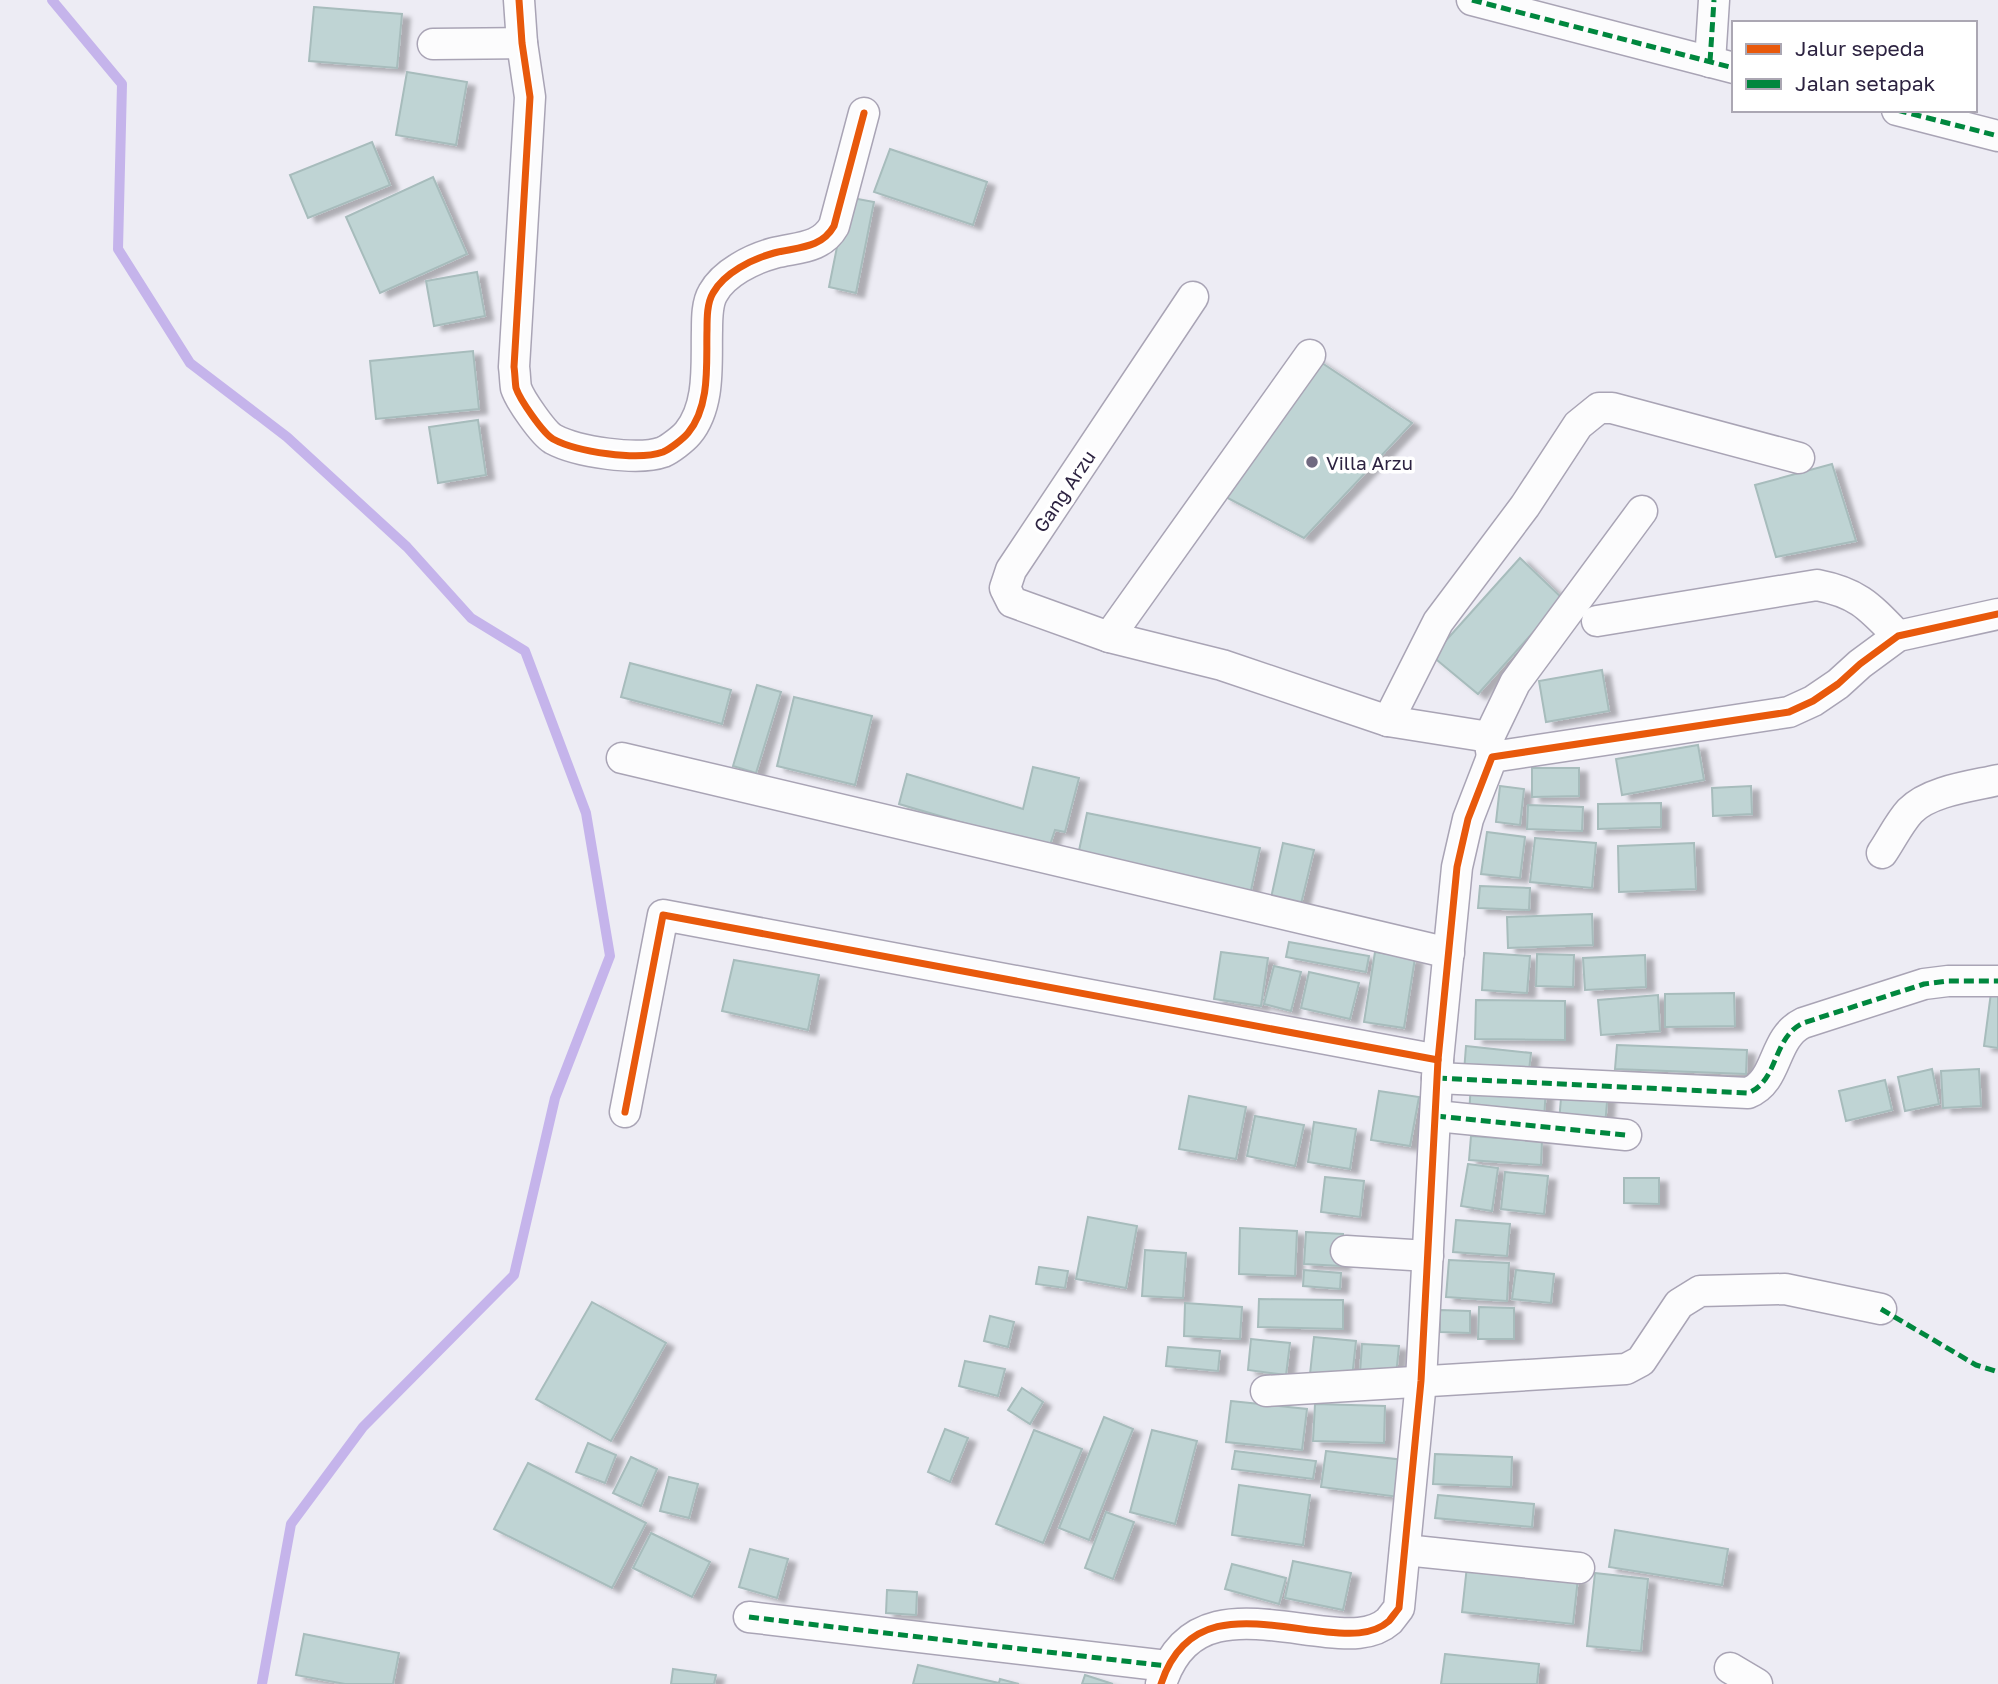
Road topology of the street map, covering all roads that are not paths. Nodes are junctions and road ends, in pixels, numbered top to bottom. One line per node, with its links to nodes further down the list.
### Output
1 (519, 0): 4 (street)
2 (1472, 0): 6 (street)
3 (1714, 0): 6 (street)
4 (522, 43): 5 (street); 8 (street)
5 (433, 44)
6 (1722, 65)
7 (1905, 112): 9 (street)
8 (864, 113)
9 (1998, 136)
10 (1193, 297): 17 (street, Gang Arzu)
11 (1310, 355): 17 (street)
12 (1799, 458): 18 (street)
13 (1642, 511): 19 (street)
14 (1998, 614): 16 (street)
15 (1597, 621): 16 (street)
16 (1898, 636): 19 (street, Gang Arzu)
17 (1109, 637): 18 (street, Gang Arzu)
18 (1388, 721): 19 (street, Gang Arzu)
19 (1491, 747): 23 (street)
20 (622, 758): 23 (street)
21 (1998, 780): 22 (street)
22 (1882, 853)
23 (1449, 953): 25 (street)
24 (1998, 981): 25 (street)
25 (1437, 1069): 26 (street); 27 (street)
26 (625, 1111)
27 (1436, 1116): 28 (street); 30 (street)
28 (1626, 1135)
29 (1346, 1251): 30 (street)
30 (1428, 1256): 32 (street)
31 (1881, 1309): 32 (street)
32 (1421, 1381): 33 (street); 34 (street)
33 (1266, 1391)
34 (1405, 1550): 35 (street); 38 (street)
35 (1579, 1568)
36 (749, 1617): 38 (street)
37 (1730, 1668): 39 (street)
38 (1164, 1675)
39 (1757, 1684)

